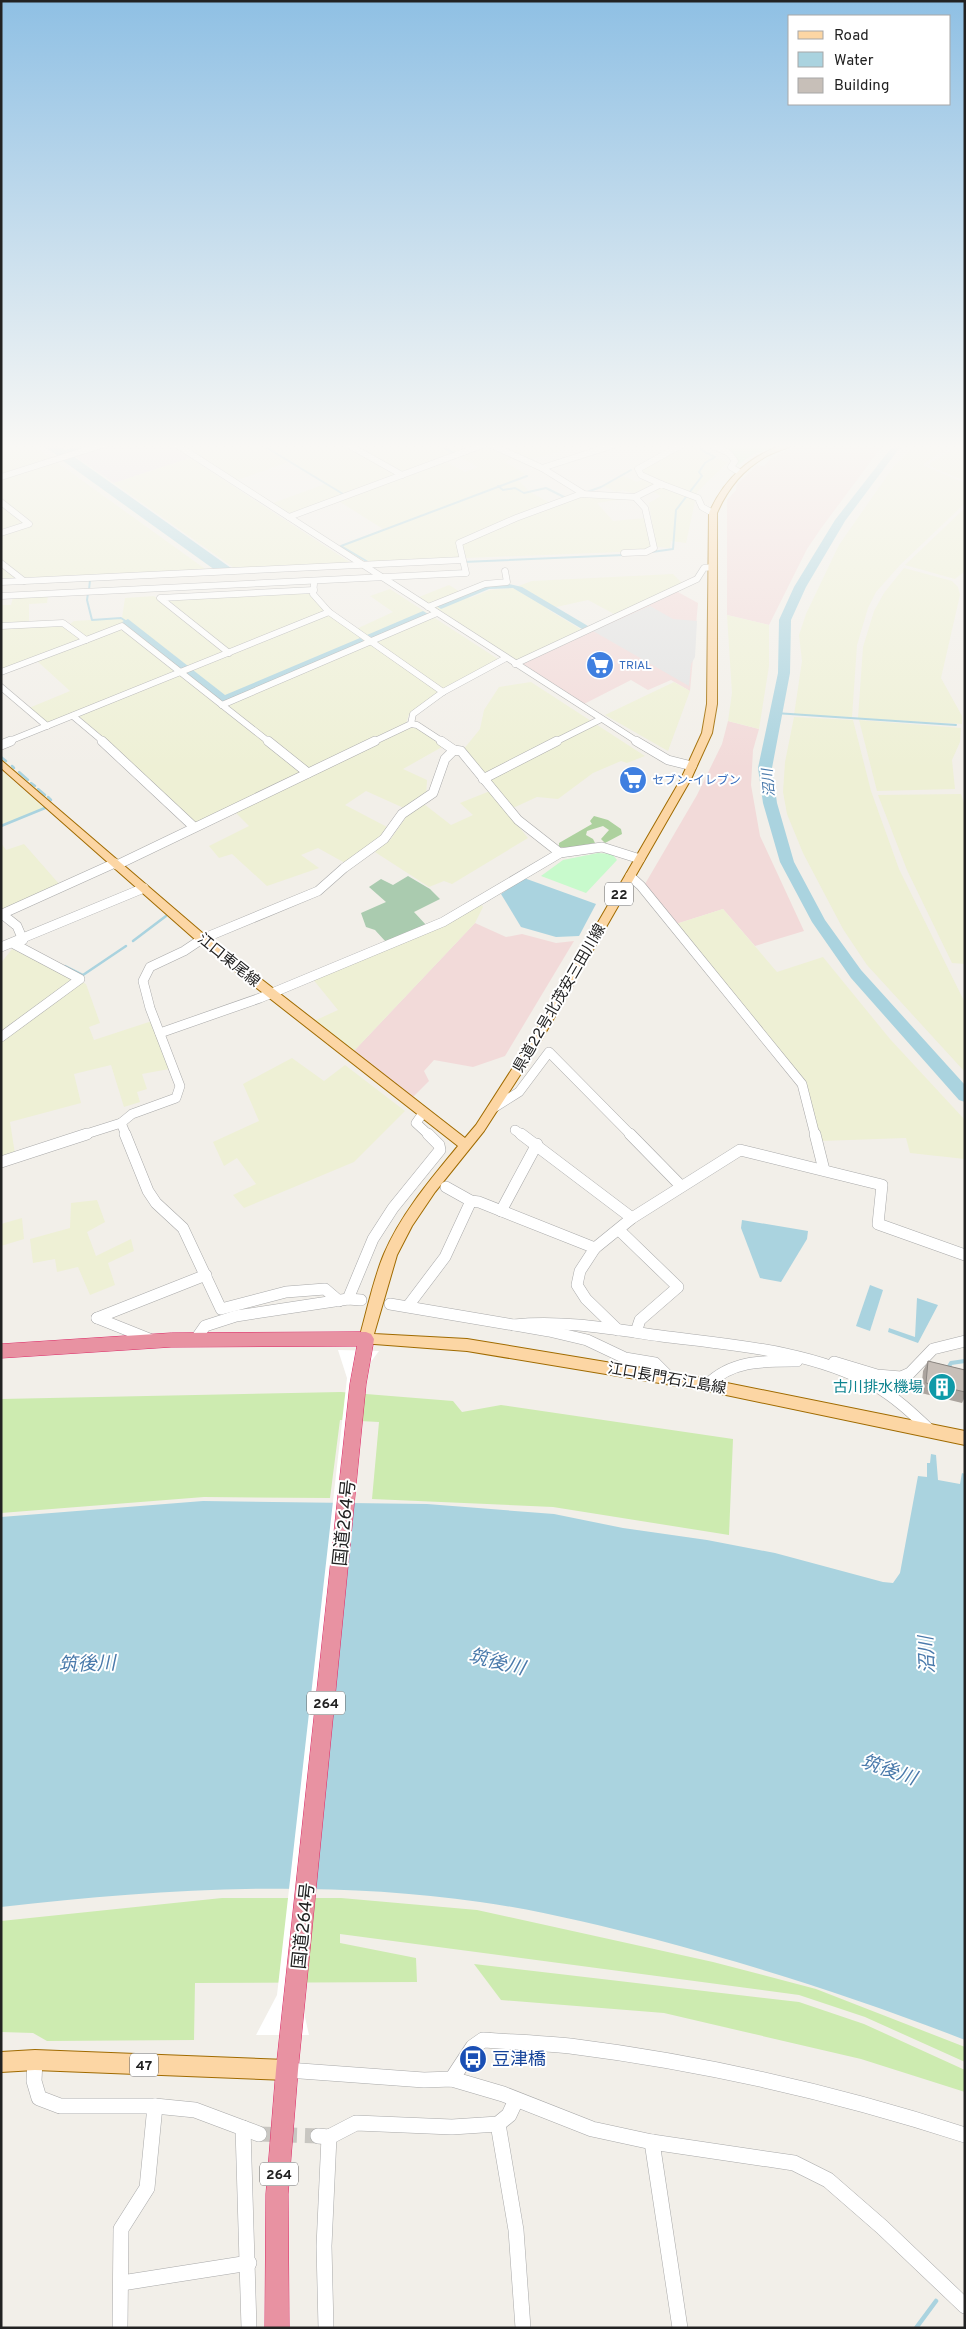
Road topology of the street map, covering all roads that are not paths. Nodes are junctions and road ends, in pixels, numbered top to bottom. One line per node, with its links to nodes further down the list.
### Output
1 (344, 552): 8 (street)
2 (461, 552): 6 (street)
3 (647, 552): 5 (street)
4 (712, 552): 9 (main road, 県道22号北茂安三田川線 / 22)
5 (624, 553)
6 (463, 561): 8 (street); 11 (street)
7 (1, 564): 12 (street)
8 (363, 564): 11 (street); 12 (street)
9 (712, 567): 25 (street); 38 (main road, 県道22号北茂安三田川線 / 22)
10 (505, 571): 17 (street)
11 (382, 577): 13 (street); 17 (street)
12 (24, 581): 14 (street)
13 (314, 581): 15 (street); 16 (street)
14 (1, 582)
15 (314, 590): 18 (street); 23 (street)
16 (1, 596)
17 (428, 607): 19 (street)
18 (329, 612): 22 (street); 23 (street)
19 (437, 613): 22 (street); 24 (street)
20 (1, 626): 21 (street)
21 (86, 640): 26 (street); 27 (street)
22 (371, 642): 29 (street); 30 (street)
23 (230, 652): 27 (street)
24 (506, 658): 25 (street); 29 (street)
25 (515, 664): 32 (street)
26 (1, 672)
27 (181, 672): 30 (street); 31 (street)
28 (1, 687): 34 (street)
29 (444, 692): 33 (street)
30 (222, 705): 39 (street)
31 (74, 716): 34 (street); 41 (street)
32 (601, 719): 38 (street); 40 (street)
33 (411, 724): 36 (street); 39 (street)
34 (47, 726): 35 (street)
35 (1, 745)
36 (454, 750): 40 (street); 47 (street)
37 (1, 763): 44 (main road, 江口東尾線)
38 (692, 766): 43 (main road, 県道22号北茂安三田川線 / 22)
39 (308, 773): 41 (street)
40 (483, 779): 42 (street)
41 (194, 827): 44 (street)
42 (560, 853): 43 (street); 50 (street)
43 (640, 859): 45 (main road, 県道22号北茂安三田川線 / 22)
44 (116, 864): 46 (main road, 江口東尾線); 48 (street)
45 (630, 876): 53 (main road, 県道22号北茂安三田川線 / 22); 60 (street)
46 (144, 888): 47 (main road, 江口東尾線); 48 (street)
47 (202, 939): 50 (main road, 江口東尾線); 51 (street)
48 (18, 942): 49 (street); 52 (street)
49 (1, 947)
50 (269, 993): 51 (street); 54 (main road, 江口東尾線)
51 (160, 1033): 55 (street)
52 (1, 1037)
53 (492, 1110): 58 (main road, 県道22号北茂安三田川線 / 22); 61 (street)
54 (423, 1113): 58 (main road, 江口東尾線); 70 (street)
55 (121, 1123): 59 (street); 69 (street)
56 (515, 1130): 57 (street)
57 (537, 1144): 64 (street); 65 (street)
58 (466, 1146): 78 (main road, 県道22号北茂安三田川線 / 22)
59 (1, 1162)
60 (824, 1170): 61 (street); 68 (street)
61 (681, 1186): 65 (street)
62 (446, 1187): 63 (street)
63 (471, 1201): 64 (street); 73 (street)
64 (501, 1211): 67 (street)
65 (632, 1218): 66 (street)
66 (619, 1230): 67 (street); 76 (street)
67 (595, 1248): 75 (street)
68 (965, 1255)
69 (206, 1275): 70 (street); 79 (street)
70 (343, 1300): 71 (street); 77 (street)
71 (361, 1300)
72 (390, 1304): 73 (street)
73 (408, 1306): 74 (street)
74 (514, 1325): 75 (street); 83 (street)
75 (618, 1330): 76 (street)
76 (636, 1332): 82 (street)
77 (196, 1339): 78 (highway); 79 (highway)
78 (366, 1339): 83 (main road, 江口長門石江島線); 87 (highway, 国道264号 / 264)
79 (155, 1341): 81 (highway)
80 (965, 1341): 82 (street)
81 (1, 1351)
82 (806, 1360): 84 (street); 85 (street)
83 (671, 1378): 84 (main road, 江口長門石江島線)
84 (707, 1384): 85 (main road, 江口長門石江島線)
85 (930, 1430): 86 (main road, 江口長門石江島線)
86 (959, 1436)
87 (294, 2022): 90 (highway, 国道264号 / 264)
88 (35, 2060): 89 (main road, 47); 90 (main road, 47); 93 (street)
89 (1, 2062)
90 (287, 2070): 91 (street); 104 (highway, 264)
91 (452, 2079): 92 (street); 97 (street)
92 (516, 2100): 94 (street); 98 (street)
93 (155, 2106): 95 (street); 100 (street)
94 (498, 2124): 105 (street); 106 (street)
95 (243, 2128): 96 (street); 99 (street)
96 (259, 2134)
97 (965, 2135)
98 (652, 2142): 101 (street); 107 (street)
99 (248, 2263): 100 (street); 103 (street)
100 (122, 2282): 102 (street)
101 (965, 2306)
102 (120, 2328)
103 (249, 2328)
104 (278, 2328)
105 (326, 2328)
106 (523, 2328)
107 (680, 2328)

